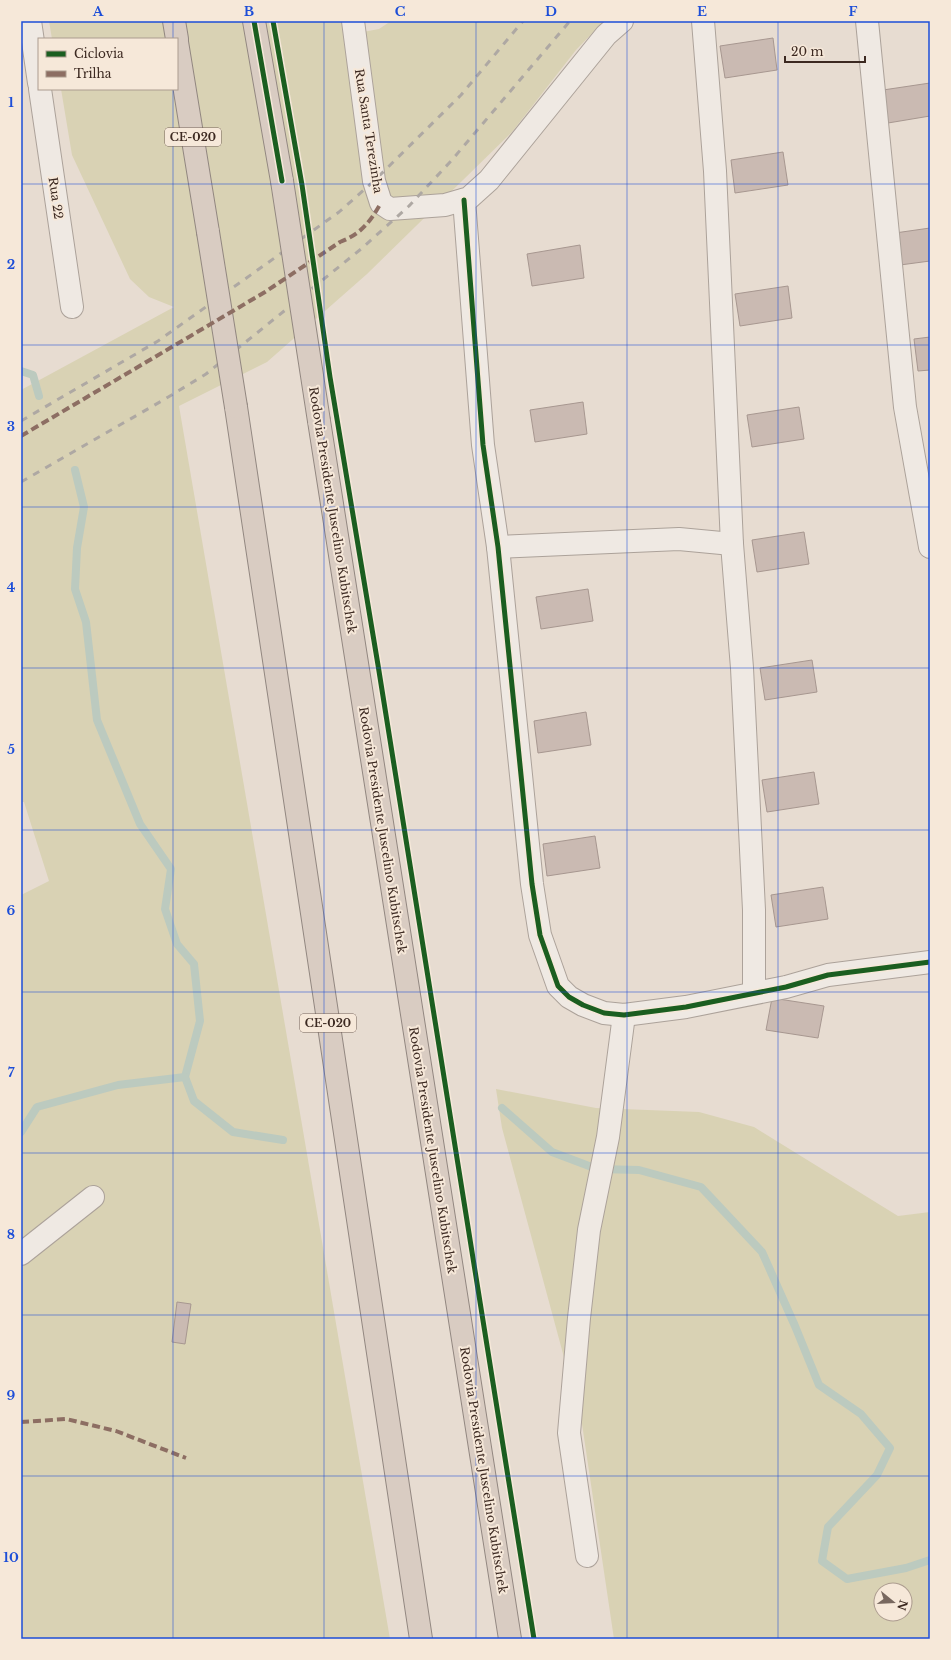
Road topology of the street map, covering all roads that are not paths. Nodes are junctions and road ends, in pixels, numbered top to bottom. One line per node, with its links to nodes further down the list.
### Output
1 (30, 21): 10 (street)
2 (174, 21): 8 (highway, CE-020)
3 (254, 21): 24 (highway, Rodovia Presidente Juscelino Kubitschek, bridge)
4 (353, 21): 12 (street, Rua Santa Terezinha)
5 (622, 21): 12 (street)
6 (703, 21): 14 (street)
7 (867, 21): 16 (street)
8 (177, 38)
9 (178, 46): 23 (highway, CE-020, bridge)
10 (38, 76)
11 (40, 90): 13 (street, Rua 22)
12 (464, 200): 15 (street)
13 (72, 307)
14 (732, 544): 15 (street); 18 (street)
15 (498, 547): 19 (street)
16 (930, 548)
17 (930, 962): 18 (street)
18 (754, 992): 19 (street)
19 (624, 1015): 22 (street)
20 (93, 1197): 21 (street)
21 (21, 1254)
22 (587, 1556)
23 (421, 1639)
24 (510, 1639)

